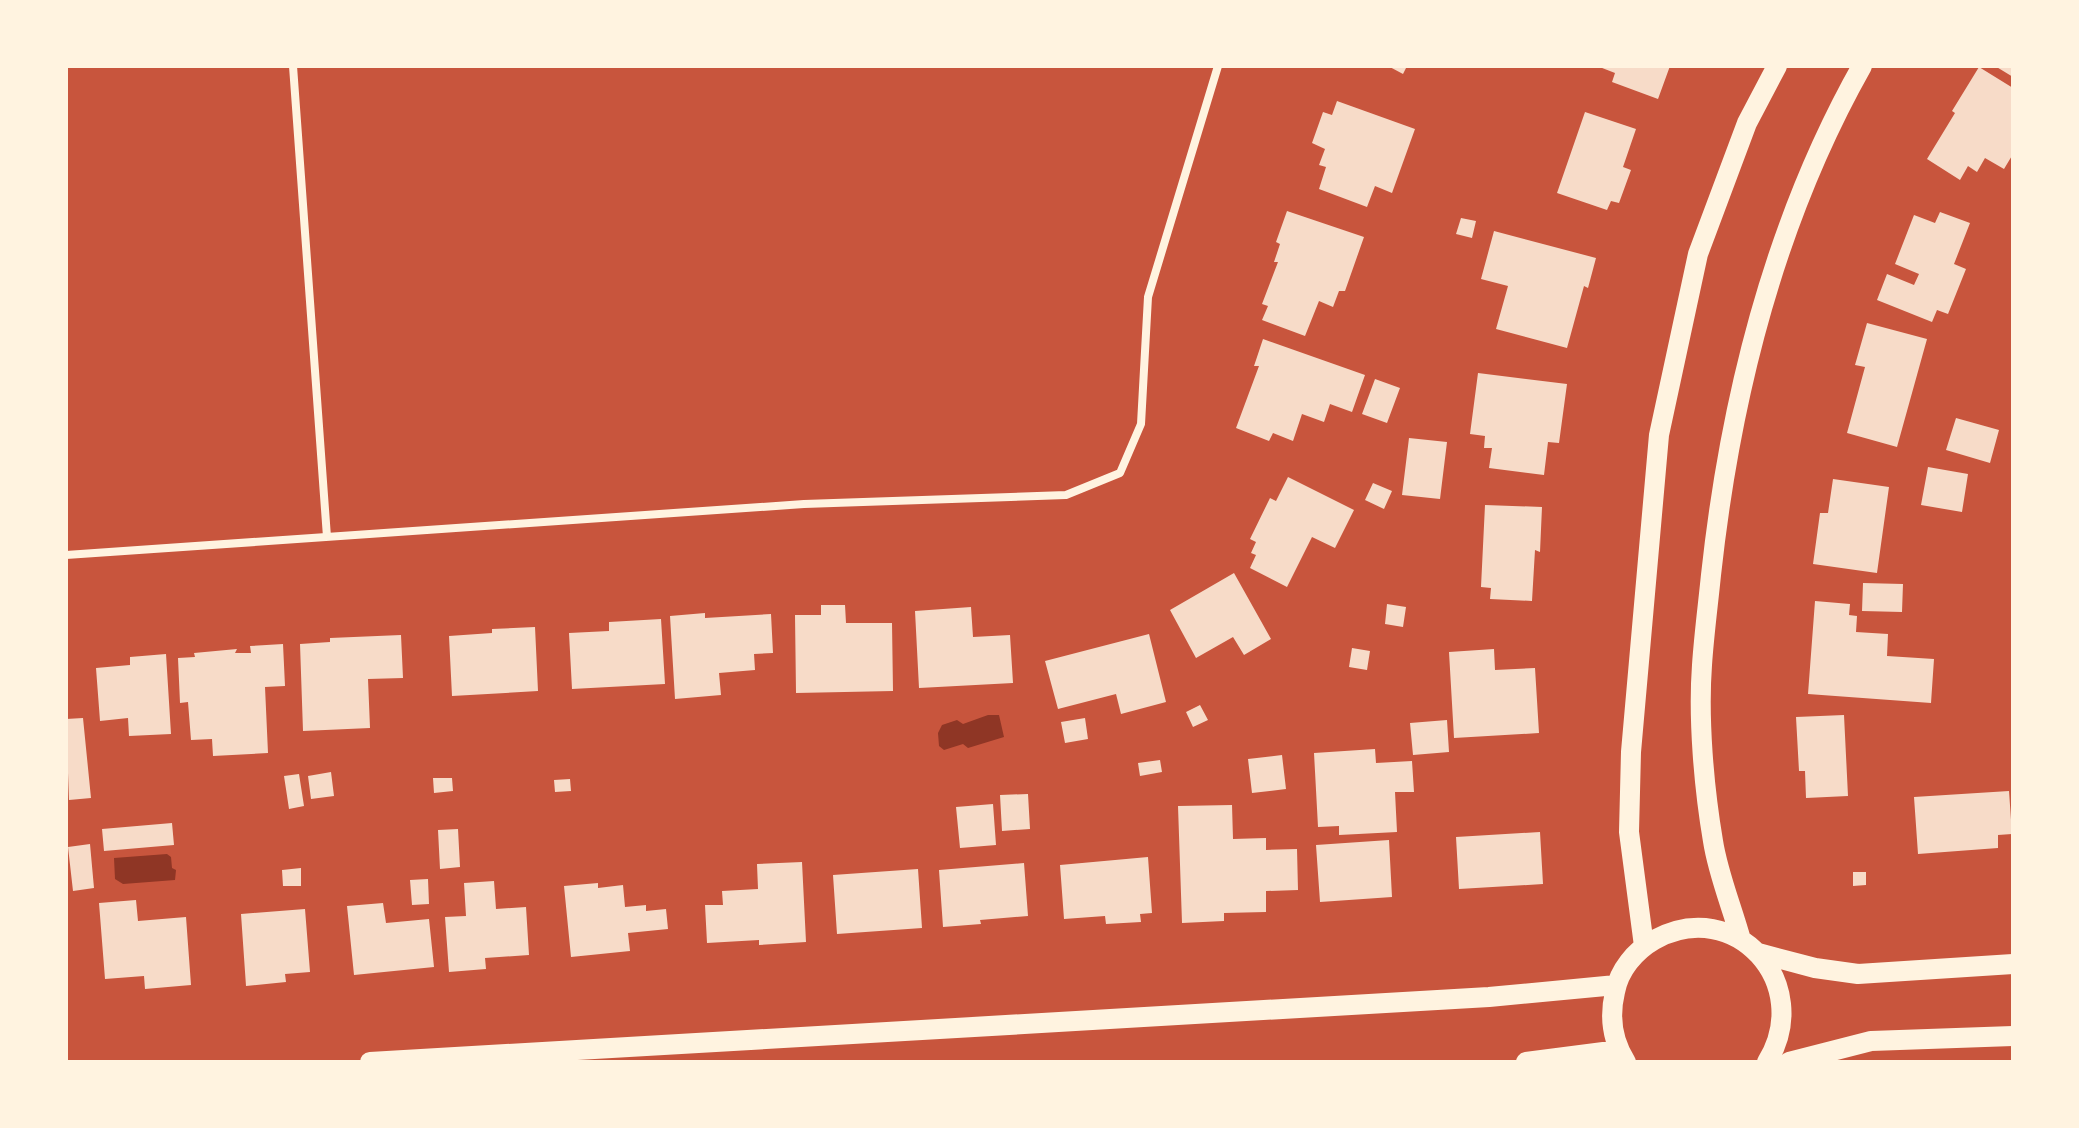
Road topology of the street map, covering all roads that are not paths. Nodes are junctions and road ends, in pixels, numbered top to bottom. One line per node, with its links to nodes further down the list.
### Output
1 (293, 66): 5 (street)
2 (1218, 66): 5 (street)
3 (1777, 66): 8 (main road)
4 (1862, 66): 7 (main road)
5 (327, 537): 6 (street)
6 (66, 555)
7 (1741, 940): 8 (main road); 9 (main road)
8 (1644, 946): 11 (main road)
9 (1758, 953): 10 (main road); 16 (main road)
10 (2013, 964)
11 (1616, 985): 13 (main road); 14 (main road)
12 (2013, 1036): 17 (main road)
13 (1622, 1056): 15 (main road)
14 (370, 1062)
15 (1526, 1062)
16 (1767, 1062)
17 (1789, 1062)

